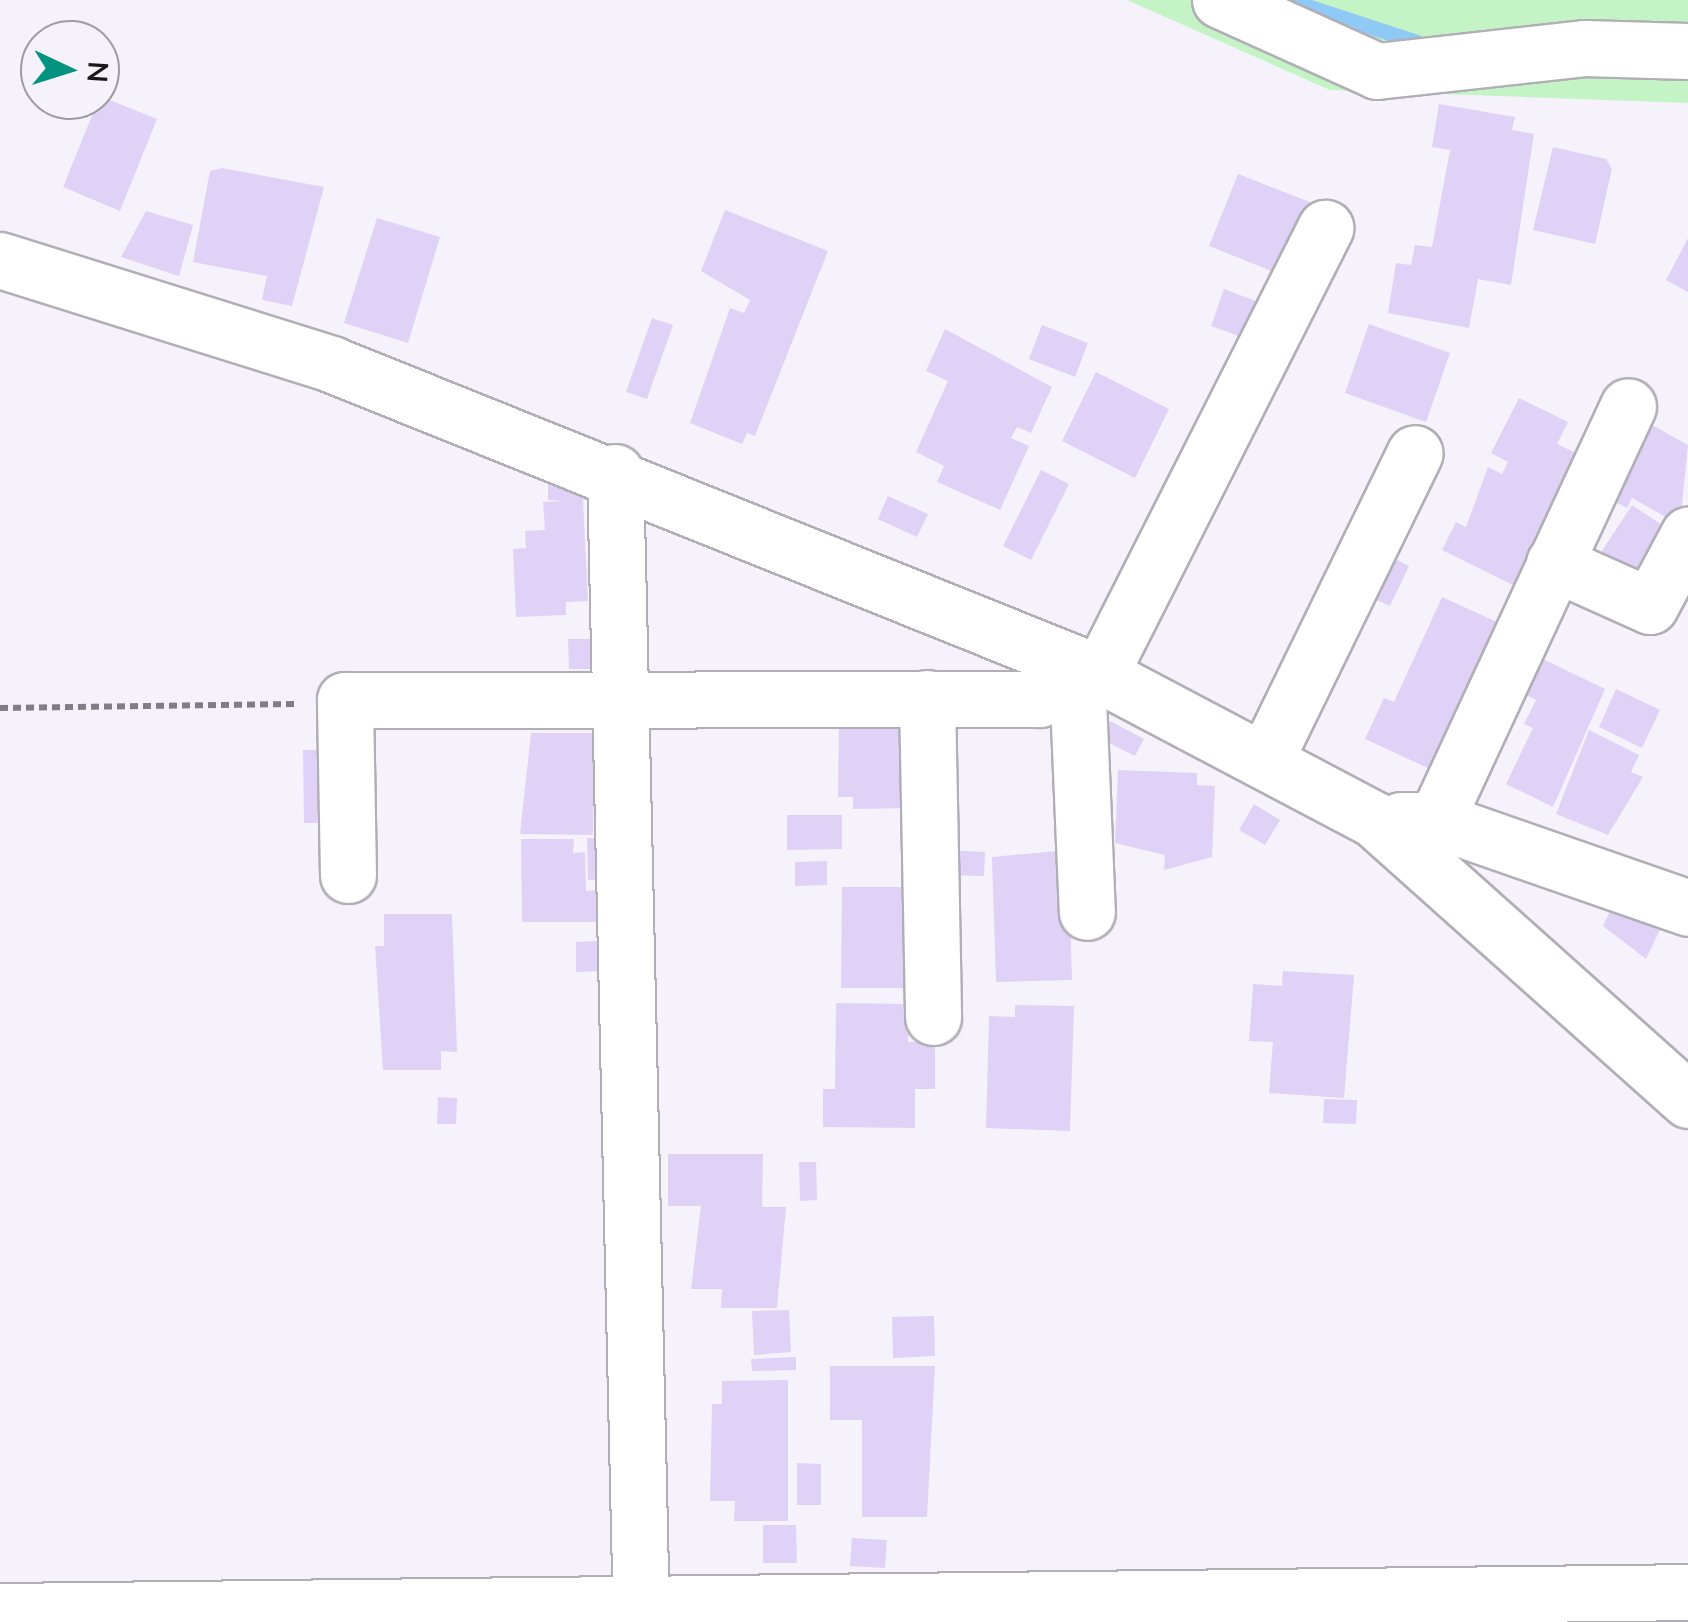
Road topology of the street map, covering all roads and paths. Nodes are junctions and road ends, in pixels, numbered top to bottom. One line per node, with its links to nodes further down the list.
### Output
1 (1220, 0): 2 (street)
2 (1688, 50)
3 (1325, 228): 10 (street)
4 (0, 260): 7 (street)
5 (1628, 406): 9 (street)
6 (1415, 453): 15 (street)
7 (615, 472): 10 (street); 11 (street)
8 (1688, 534): 9 (street)
9 (1554, 563): 17 (street)
10 (1088, 673): 12 (street); 15 (street); 20 (street)
11 (626, 695): 12 (street); 13 (street); 24 (street)
12 (927, 698): 21 (street)
13 (345, 700): 14 (path); 18 (street)
14 (0, 708)
15 (1266, 758): 16 (street)
16 (1375, 820): 17 (street); 22 (street)
17 (1436, 820): 19 (street)
18 (348, 876)
19 (1688, 908)
20 (1086, 912)
21 (933, 1017)
22 (1688, 1100)
23 (1688, 1592): 24 (street)
24 (641, 1610): 25 (street)
25 (0, 1611)

